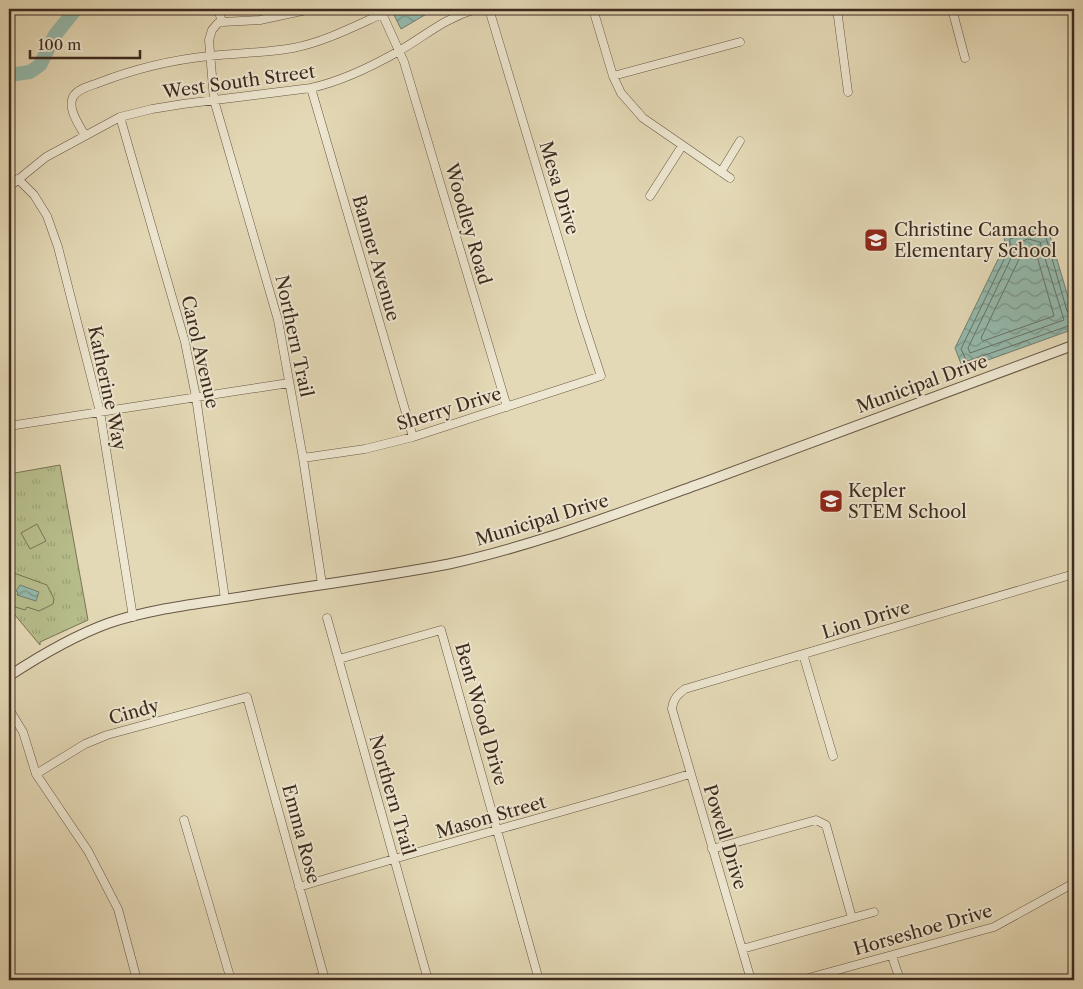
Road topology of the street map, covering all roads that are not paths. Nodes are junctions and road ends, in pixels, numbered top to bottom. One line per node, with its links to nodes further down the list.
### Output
1 (218, 9): 9 (street)
2 (311, 9): 9 (street)
3 (476, 9): 11 (street, West South Street)
4 (489, 9): 28 (street, Mesa Drive)
5 (593, 9): 14 (street)
6 (837, 9): 16 (street)
7 (952, 9): 13 (street)
8 (381, 11): 11 (street, Woodley Road); 12 (street)
9 (222, 22): 12 (street, Northern Trail)
10 (740, 42): 14 (street)
11 (400, 50): 15 (street, West South Street); 31 (street, Woodley Road)
12 (210, 56): 17 (street, Northern Trail); 19 (street)
13 (965, 58)
14 (613, 76): 21 (street)
15 (311, 88): 17 (street, West South Street); 34 (street, Banner Avenue)
16 (848, 92)
17 (214, 100): 18 (street, West South Street); 29 (street, Northern Trail)
18 (120, 117): 19 (street, West South Street); 30 (street, Carol Avenue)
19 (85, 136): 24 (street, West South Street)
20 (740, 141): 22 (street)
21 (682, 146): 22 (street); 26 (street)
22 (721, 172): 23 (street)
23 (730, 178)
24 (18, 179): 25 (street, West South Street); 32 (street, Katherine Way)
25 (9, 187)
26 (650, 196)
27 (1074, 345): 37 (street, Municipal Drive)
28 (601, 376): 31 (street, Sherry Drive)
29 (289, 383): 30 (street); 35 (street, Northern Trail)
30 (196, 397): 32 (street); 38 (street, Carol Avenue)
31 (507, 407): 34 (street, Sherry Drive)
32 (100, 412): 33 (street); 39 (street, Katherine Way)
33 (9, 426)
34 (413, 437): 35 (street, Sherry Drive)
35 (303, 458): 37 (street, Northern Trail)
36 (1074, 574): 41 (street, Lion Drive)
37 (322, 584): 38 (street, Municipal Drive)
38 (225, 599): 39 (street, Municipal Drive)
39 (133, 617): 43 (street, Municipal Drive)
40 (327, 618): 42 (street, Northern Trail)
41 (803, 654): 45 (street, Lion Drive); 47 (street)
42 (339, 659): 51 (street, Bent Wood Drive); 53 (street, Northern Trail)
43 (9, 676)
44 (248, 696): 48 (street, Cindy); 55 (street, Emma Rose)
45 (673, 703): 49 (street, Powell Drive)
46 (9, 709): 48 (street)
47 (833, 756)
48 (36, 774): 61 (street)
49 (690, 774): 51 (street, Mason Street); 52 (street, Powell Drive)
50 (184, 820): 62 (street)
51 (498, 831): 53 (street, Mason Street); 65 (street, Bent Wood Drive)
52 (712, 849): 57 (street); 58 (street, Powell Drive)
53 (394, 859): 55 (street, Mason Street); 64 (street, Northern Trail)
54 (1074, 883): 59 (street, Horseshoe Drive)
55 (299, 887): 60 (street, Emma Rose)
56 (874, 912): 57 (street)
57 (852, 918): 58 (street)
58 (742, 949): 66 (street, Powell Drive)
59 (892, 956): 67 (street, Horseshoe Drive); 68 (street)
60 (325, 978): 63 (street)
61 (137, 980)
62 (230, 980)
63 (310, 980)
64 (428, 980)
65 (539, 980)
66 (751, 980)
67 (802, 980)
68 (900, 980)

